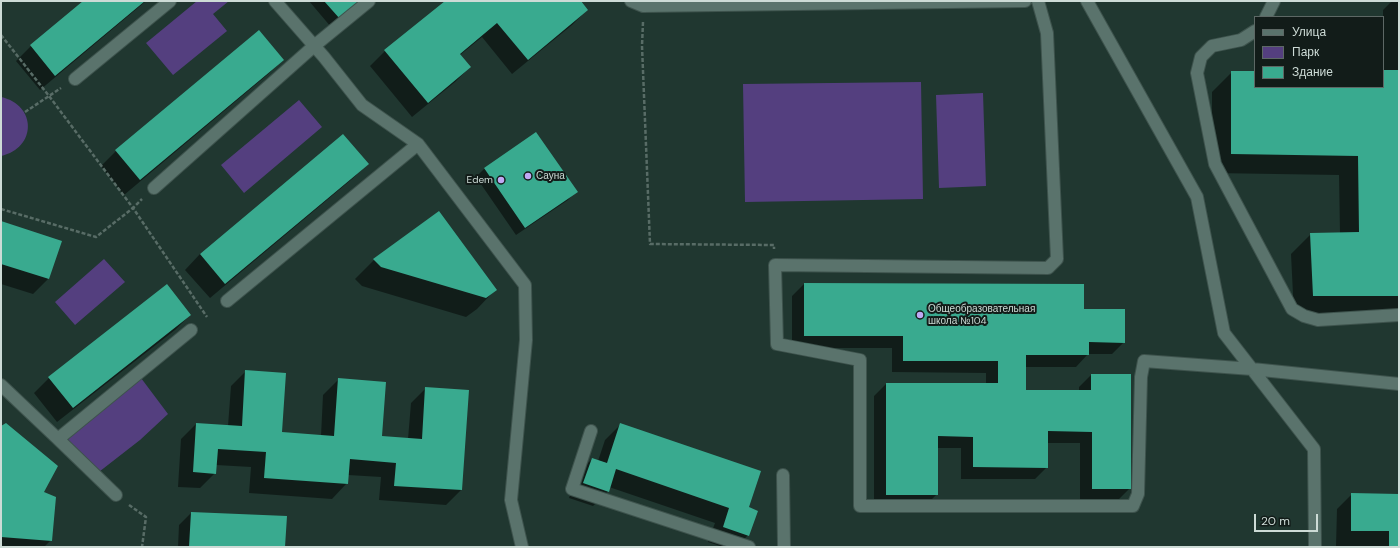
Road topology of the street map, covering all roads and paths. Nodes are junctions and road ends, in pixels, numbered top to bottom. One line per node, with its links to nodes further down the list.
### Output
1 (170, 1): 14 (lane)
2 (275, 1): 13 (lane)
3 (369, 1): 13 (lane)
4 (631, 1): 9 (lane)
5 (1025, 1): 9 (lane)
6 (1038, 1): 21 (lane)
7 (1087, 1): 26 (lane)
8 (1274, 1): 10 (lane)
9 (643, 6): 21 (path)
10 (1266, 16)
11 (1254, 32): 23 (lane)
12 (1, 35): 15 (path)
13 (314, 46): 17 (lane); 18 (lane)
14 (75, 79): 15 (path)
15 (50, 96): 16 (path); 19 (path)
16 (25, 112)
17 (418, 144): 22 (lane); 34 (lane)
18 (154, 188): 19 (path)
19 (133, 208): 20 (path); 24 (path)
20 (1, 209)
21 (775, 265): 26 (lane)
22 (227, 301): 24 (path)
23 (1399, 315)
24 (207, 317): 25 (path)
25 (191, 330): 30 (lane)
26 (1252, 369): 27 (lane); 37 (lane)
27 (1399, 384)
28 (1, 385): 30 (lane)
29 (591, 431): 35 (lane)
30 (58, 439): 32 (lane)
31 (783, 475): 36 (lane)
32 (116, 495): 33 (path)
33 (142, 547)
34 (522, 547)
35 (749, 547)
36 (784, 547)
37 (1315, 547)

